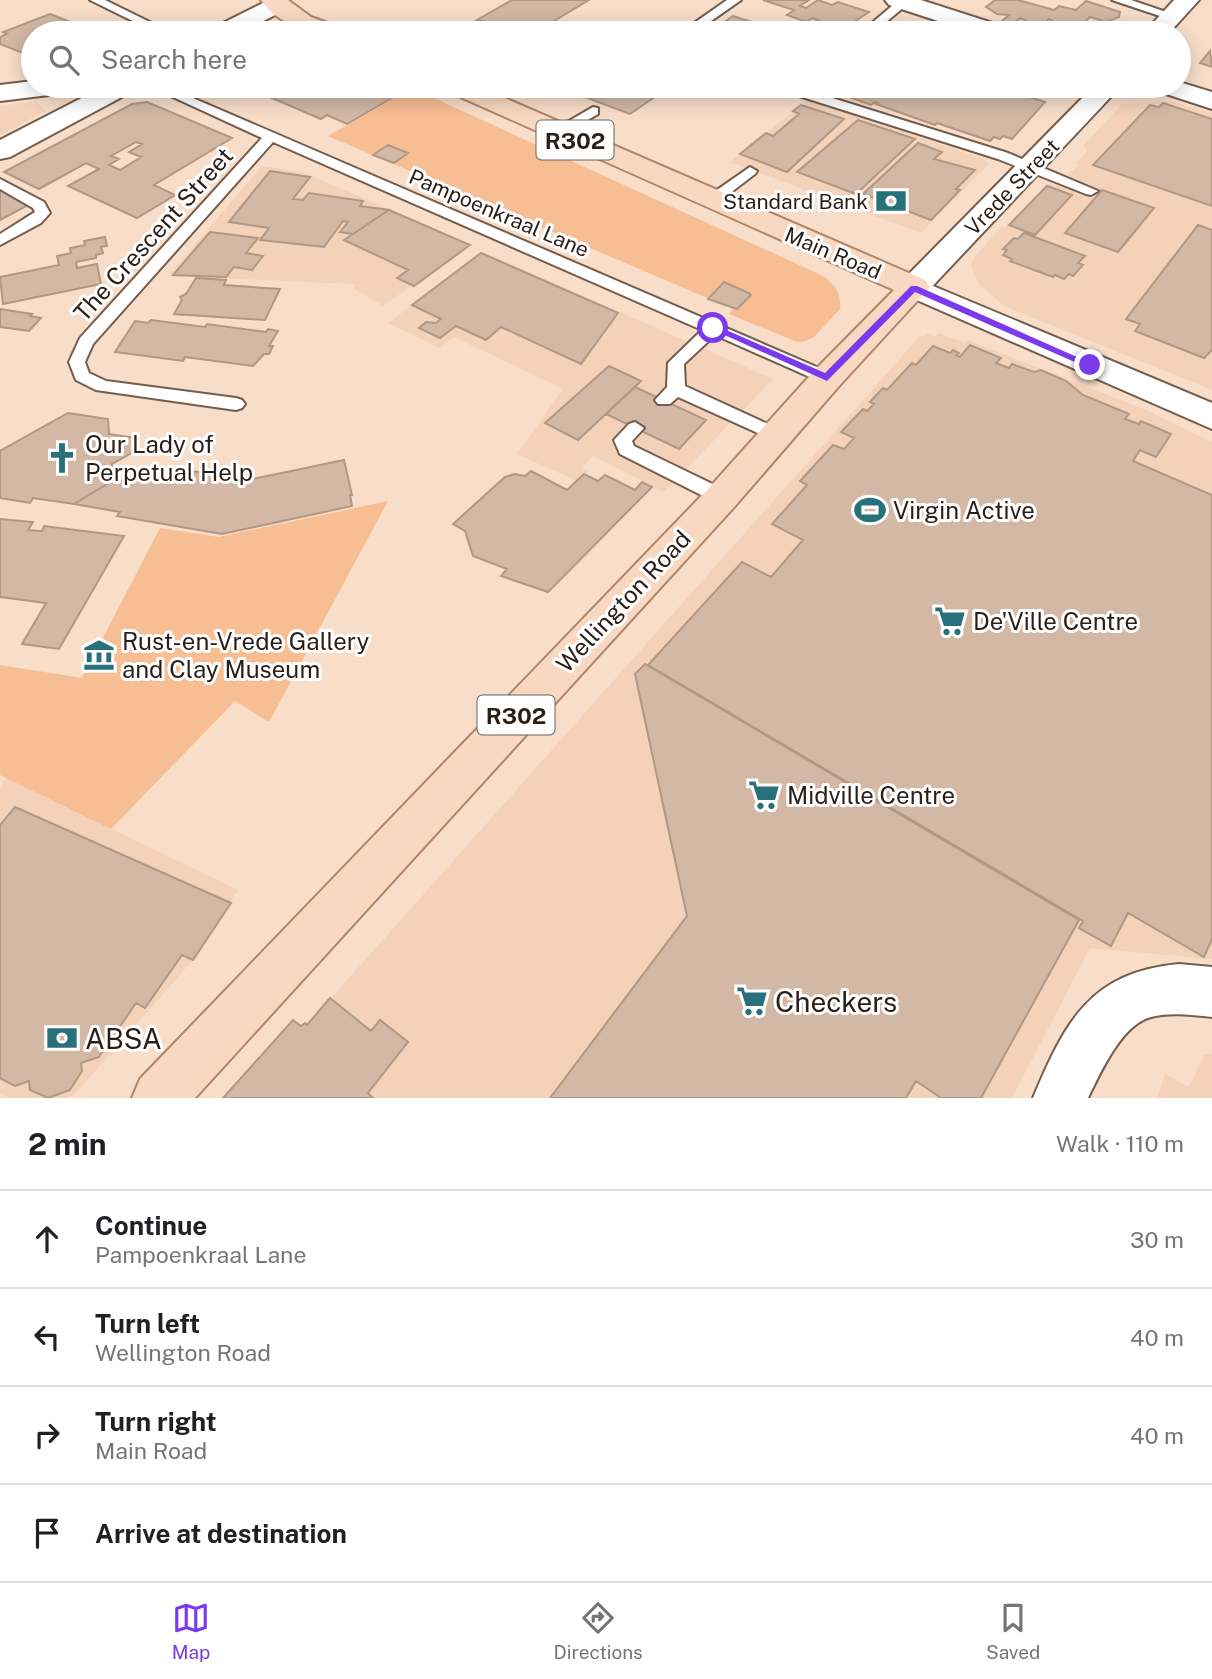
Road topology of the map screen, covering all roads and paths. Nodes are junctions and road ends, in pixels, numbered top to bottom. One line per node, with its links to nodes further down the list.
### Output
1 (96, 0): 8 (lane)
2 (309, 0): 11 (main road)
3 (735, 0): 12 (lane)
4 (1118, 0): 7 (lane)
5 (901, 1): 13 (lane); 14 (street)
6 (280, 2): 9 (street); 10 (main road)
7 (1172, 16)
8 (141, 21)
9 (244, 21)
10 (302, 21)
11 (334, 21)
12 (704, 21)
13 (879, 21)
14 (962, 21)
15 (21, 90): 16 (street)
16 (0, 93)
17 (1191, 94): 23 (street)
18 (101, 98): 27 (street)
19 (183, 98): 26 (lane, Pampoenkraal Lane)
20 (482, 98): 25 (main road, Main Road / R302)
21 (827, 98): 28 (lane)
22 (1097, 98): 28 (street, Vrede Street)
23 (1212, 101)
24 (593, 111): 25 (lane)
25 (557, 132): 32 (main road, Main Road / R302)
26 (271, 136): 35 (lane, Pampoenkraal Lane); 37 (lane, The Crescent Street)
27 (0, 151)
28 (1031, 169): 31 (lane); 34 (street, Vrede Street)
29 (750, 171): 32 (lane)
30 (0, 183): 33 (lane)
31 (1091, 191)
32 (712, 200): 34 (main road, Main Road / R302)
33 (0, 240)
34 (914, 288): 36 (main road, Wellington Road / R302); 38 (street, Main Road)
35 (713, 328): 36 (lane, Pampoenkraal Lane); 40 (lane)
36 (827, 378): 40 (main road, Wellington Road / R302)
37 (236, 404)
38 (1212, 417)
39 (635, 428): 41 (lane)
40 (777, 435): 41 (main road, Wellington Road / R302)
41 (722, 497): 43 (main road, Wellington Road / R302)
42 (1212, 992): 44 (street)
43 (159, 1098)
44 (1060, 1098)

